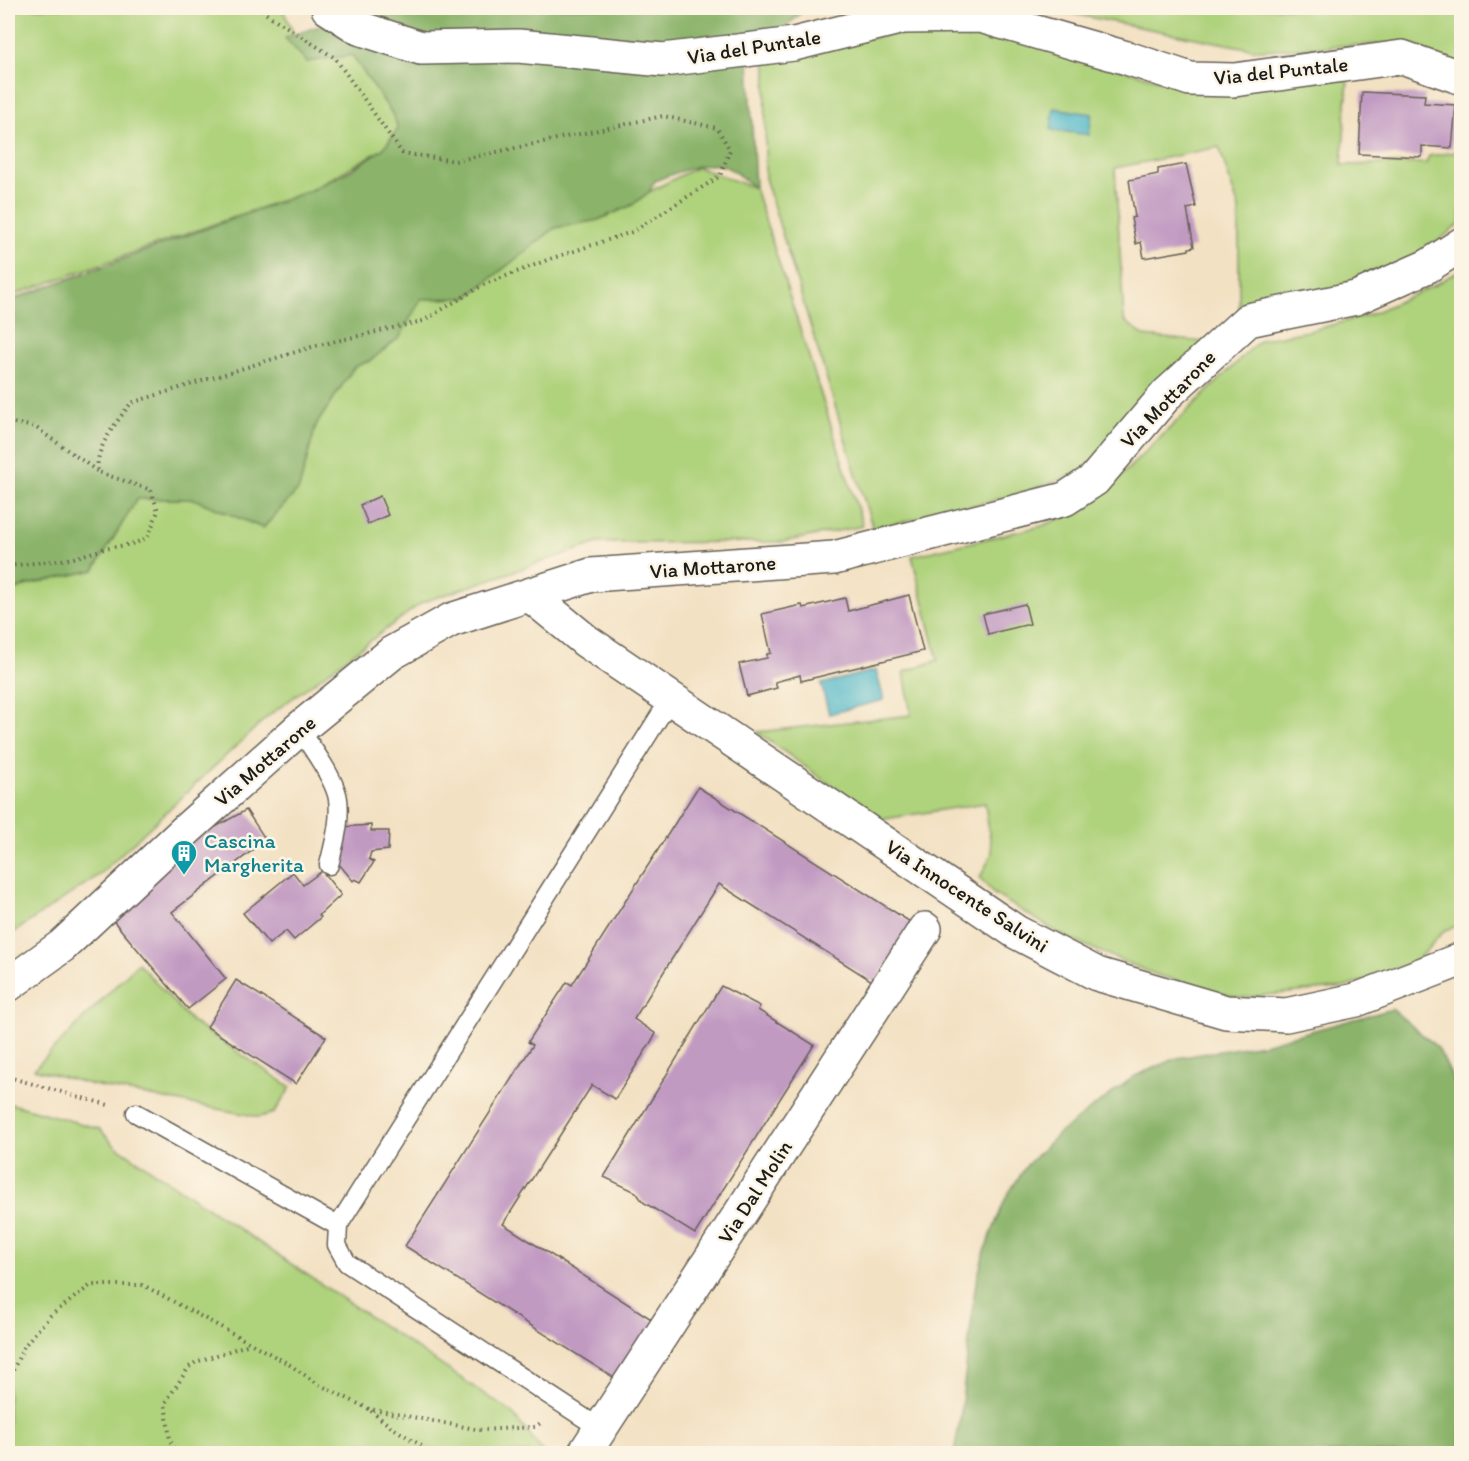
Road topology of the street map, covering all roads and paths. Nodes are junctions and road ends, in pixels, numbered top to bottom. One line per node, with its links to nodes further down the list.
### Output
1 (261, 8): 6 (path)
2 (327, 8): 3 (street, Via del Puntale)
3 (1461, 78)
4 (1461, 244): 8 (street, Via Mottarone)
5 (8, 422): 6 (path)
6 (98, 472): 7 (path)
7 (8, 566)
8 (530, 595): 9 (street, Via Innocente Salvini); 10 (street, Via Mottarone)
9 (671, 698): 13 (street, Via Innocente Salvini); 17 (lane)
10 (299, 729): 11 (lane); 14 (street, Via Mottarone)
11 (329, 865)
12 (925, 929): 22 (street, Via Dal Molin)
13 (1461, 959)
14 (8, 985)
15 (8, 1077): 16 (path)
16 (136, 1113): 17 (lane)
17 (338, 1226): 20 (lane)
18 (251, 1344): 19 (path); 21 (path); 23 (path)
19 (8, 1381)
20 (568, 1405): 21 (path); 22 (lane)
21 (369, 1409): 24 (path)
22 (593, 1441)
23 (176, 1454)
24 (428, 1454)

